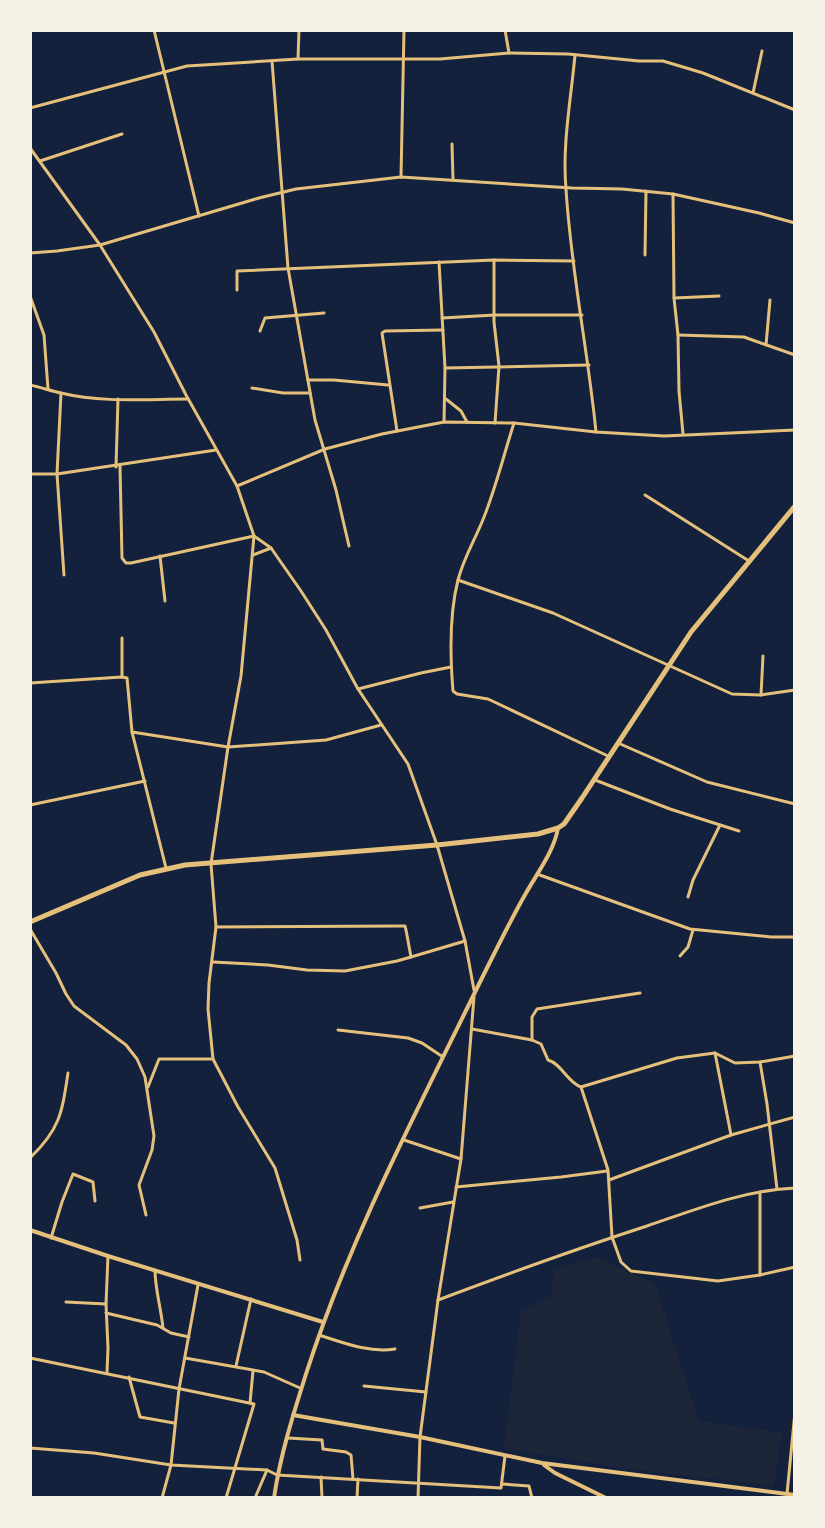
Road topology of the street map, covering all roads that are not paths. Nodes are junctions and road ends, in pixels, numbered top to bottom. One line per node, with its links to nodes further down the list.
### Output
1 (154, 30): 11 (street)
2 (299, 30): 8 (street)
3 (404, 30): 10 (street)
4 (505, 30): 6 (street)
5 (762, 51): 12 (street)
6 (509, 53): 7 (street); 10 (street)
7 (575, 55): 12 (street); 21 (street)
8 (298, 59): 9 (street); 10 (street)
9 (272, 60): 11 (street); 23 (street)
10 (403, 60): 19 (street)
11 (165, 71): 13 (street); 25 (street)
12 (753, 93): 14 (street)
13 (30, 108)
14 (795, 110)
15 (122, 134): 18 (street)
16 (452, 144): 20 (street)
17 (30, 148): 18 (street)
18 (40, 161): 27 (street)
19 (401, 177): 20 (street); 23 (street)
20 (453, 180): 21 (street)
21 (565, 188): 22 (street); 31 (street)
22 (646, 191): 24 (street); 29 (street)
23 (283, 192): 25 (street); 33 (street)
24 (673, 194): 26 (street); 37 (street)
25 (199, 216): 27 (street)
26 (795, 223)
27 (100, 245): 28 (street); 61 (street)
28 (30, 253)
29 (645, 255)
30 (494, 260): 31 (street); 32 (street); 40 (street)
31 (574, 261): 41 (street)
32 (439, 262): 33 (street); 43 (street)
33 (288, 268): 34 (street); 42 (street)
34 (237, 290)
35 (30, 296): 56 (street)
36 (719, 296): 37 (street)
37 (674, 298): 46 (street)
38 (770, 300): 47 (street)
39 (324, 313): 42 (street)
40 (495, 315): 41 (street); 43 (street); 50 (street)
41 (582, 315): 49 (street)
42 (297, 316): 45 (street); 52 (street)
43 (442, 318): 44 (street)
44 (443, 330): 51 (street); 54 (street)
45 (260, 331)
46 (678, 335): 47 (street); 69 (street)
47 (766, 345): 48 (street)
48 (795, 355)
49 (589, 365): 50 (street); 68 (street)
50 (499, 366): 51 (street); 64 (street)
51 (445, 368): 59 (street)
52 (308, 380): 54 (street); 58 (street)
53 (30, 385): 56 (street)
54 (390, 385): 67 (street)
55 (252, 388): 58 (street)
56 (48, 389): 57 (street)
57 (61, 393): 60 (street); 74 (street)
58 (310, 393): 70 (street)
59 (444, 398): 62 (street); 63 (street)
60 (118, 399): 61 (street); 72 (street)
61 (188, 399): 71 (street)
62 (444, 422): 63 (street); 67 (street)
63 (467, 422): 64 (street)
64 (495, 423): 65 (street)
65 (514, 423): 68 (street); 85 (street)
66 (795, 430): 69 (street)
67 (397, 431): 70 (street)
68 (596, 432): 69 (street)
69 (683, 435)
70 (325, 449): 75 (street); 79 (street)
71 (217, 450): 72 (street); 75 (street)
72 (118, 466): 74 (street); 82 (street)
73 (30, 474): 74 (street)
74 (57, 474): 84 (street)
75 (237, 486): 78 (street)
76 (645, 495): 83 (street)
77 (795, 506): 83 (main road)
78 (254, 536): 80 (street); 81 (street); 82 (street)
79 (349, 546)
80 (271, 548): 81 (street); 93 (street)
81 (252, 555): 99 (street)
82 (160, 556): 86 (street)
83 (749, 561): 89 (main road)
84 (64, 575)
85 (458, 580): 89 (street); 90 (street)
86 (165, 601)
87 (122, 638): 91 (street)
88 (763, 656): 95 (street)
89 (668, 666): 95 (street); 98 (main road)
90 (451, 667): 93 (street); 100 (street)
91 (122, 677): 92 (street); 97 (street)
92 (30, 683)
93 (358, 689): 96 (street)
94 (795, 690): 95 (street)
95 (761, 695)
96 (382, 725): 99 (street); 108 (street)
97 (132, 732): 99 (street); 102 (street)
98 (617, 743): 100 (main road); 103 (street)
99 (228, 747): 109 (street)
100 (609, 757): 101 (main road)
101 (595, 780): 105 (street); 106 (main road)
102 (145, 781): 104 (street); 110 (street)
103 (795, 804)
104 (30, 805)
105 (720, 825): 107 (street); 112 (street)
106 (558, 828): 108 (main road); 111 (street)
107 (739, 831)
108 (437, 845): 109 (main road); 118 (street)
109 (211, 864): 110 (main road); 114 (street)
110 (166, 869): 113 (main road)
111 (537, 874): 116 (street); 122 (street)
112 (688, 897)
113 (30, 922)
114 (216, 927): 120 (street); 121 (street)
115 (30, 929): 134 (street)
116 (693, 930): 117 (street); 119 (street)
117 (795, 937)
118 (465, 941): 120 (street); 122 (street)
119 (680, 956)
120 (411, 957): 121 (street)
121 (211, 962): 130 (street)
122 (475, 993): 124 (street); 129 (street)
123 (640, 993): 126 (street)
124 (472, 1029): 126 (street); 140 (street)
125 (338, 1030): 129 (street)
126 (532, 1040): 133 (street)
127 (715, 1053): 131 (street); 133 (street); 137 (street)
128 (795, 1056): 131 (street)
129 (443, 1057): 138 (street)
130 (213, 1059): 134 (street); 155 (street)
131 (760, 1062): 136 (street)
132 (68, 1073): 139 (street)
133 (581, 1087): 141 (street)
134 (147, 1089): 150 (street)
135 (795, 1117): 136 (street)
136 (768, 1124): 137 (street); 145 (street)
137 (731, 1135): 142 (street)
138 (404, 1140): 140 (street); 165 (street)
139 (30, 1158)
140 (461, 1159): 143 (street)
141 (608, 1170): 142 (street); 143 (street)
142 (609, 1180): 152 (street)
143 (456, 1187): 148 (street)
144 (795, 1188): 145 (street)
145 (777, 1189): 146 (street)
146 (760, 1192): 152 (street); 158 (street)
147 (95, 1201): 153 (street)
148 (453, 1202): 149 (street); 161 (street)
149 (420, 1208)
150 (146, 1215)
151 (30, 1230): 153 (street)
152 (612, 1237): 158 (street); 161 (street)
153 (51, 1238): 154 (street)
154 (108, 1256): 157 (street); 163 (street)
155 (300, 1260)
156 (795, 1267): 158 (street)
157 (155, 1270): 159 (street); 166 (street)
158 (760, 1275)
159 (198, 1282): 160 (street); 168 (street)
160 (251, 1299): 165 (street); 172 (street)
161 (438, 1300): 179 (street)
162 (66, 1302): 163 (street)
163 (106, 1304): 164 (street)
164 (106, 1313): 166 (street); 174 (street)
165 (323, 1322): 167 (street)
166 (163, 1328): 168 (street)
167 (319, 1335): 169 (street); 178 (street)
168 (189, 1337): 171 (street)
169 (395, 1349)
170 (30, 1358): 174 (street)
171 (185, 1358): 172 (street); 177 (street)
172 (236, 1367): 173 (street)
173 (253, 1371): 178 (street); 180 (street)
174 (107, 1373): 175 (street)
175 (129, 1377): 177 (street); 183 (street)
176 (364, 1386): 179 (street)
177 (179, 1389): 180 (street); 183 (street)
178 (301, 1389): 182 (street)
179 (426, 1392): 184 (street)
180 (250, 1403): 190 (street)
181 (795, 1412): 197 (street)
182 (293, 1415): 184 (street); 185 (street)
183 (175, 1424): 189 (street)
184 (420, 1437): 187 (street); 195 (street)
185 (287, 1438): 192 (street); 194 (street)
186 (30, 1448): 189 (street)
187 (505, 1456): 188 (street); 196 (street)
188 (542, 1463): 198 (street); 208 (street)
189 (171, 1465): 190 (street); 200 (street)
190 (234, 1468): 191 (street); 201 (street)
191 (267, 1470): 192 (street); 202 (street)
192 (277, 1475): 193 (street); 203 (street)
193 (321, 1477): 194 (street); 204 (street)
194 (355, 1479): 195 (street); 205 (street)
195 (417, 1483): 196 (street); 206 (street)
196 (502, 1484): 207 (street)
197 (787, 1494): 198 (street); 199 (street)
198 (764, 1495)
199 (795, 1495)
200 (162, 1498)
201 (226, 1498)
202 (255, 1498)
203 (274, 1498)
204 (322, 1498)
205 (358, 1498)
206 (418, 1498)
207 (532, 1498)
208 (606, 1498)

